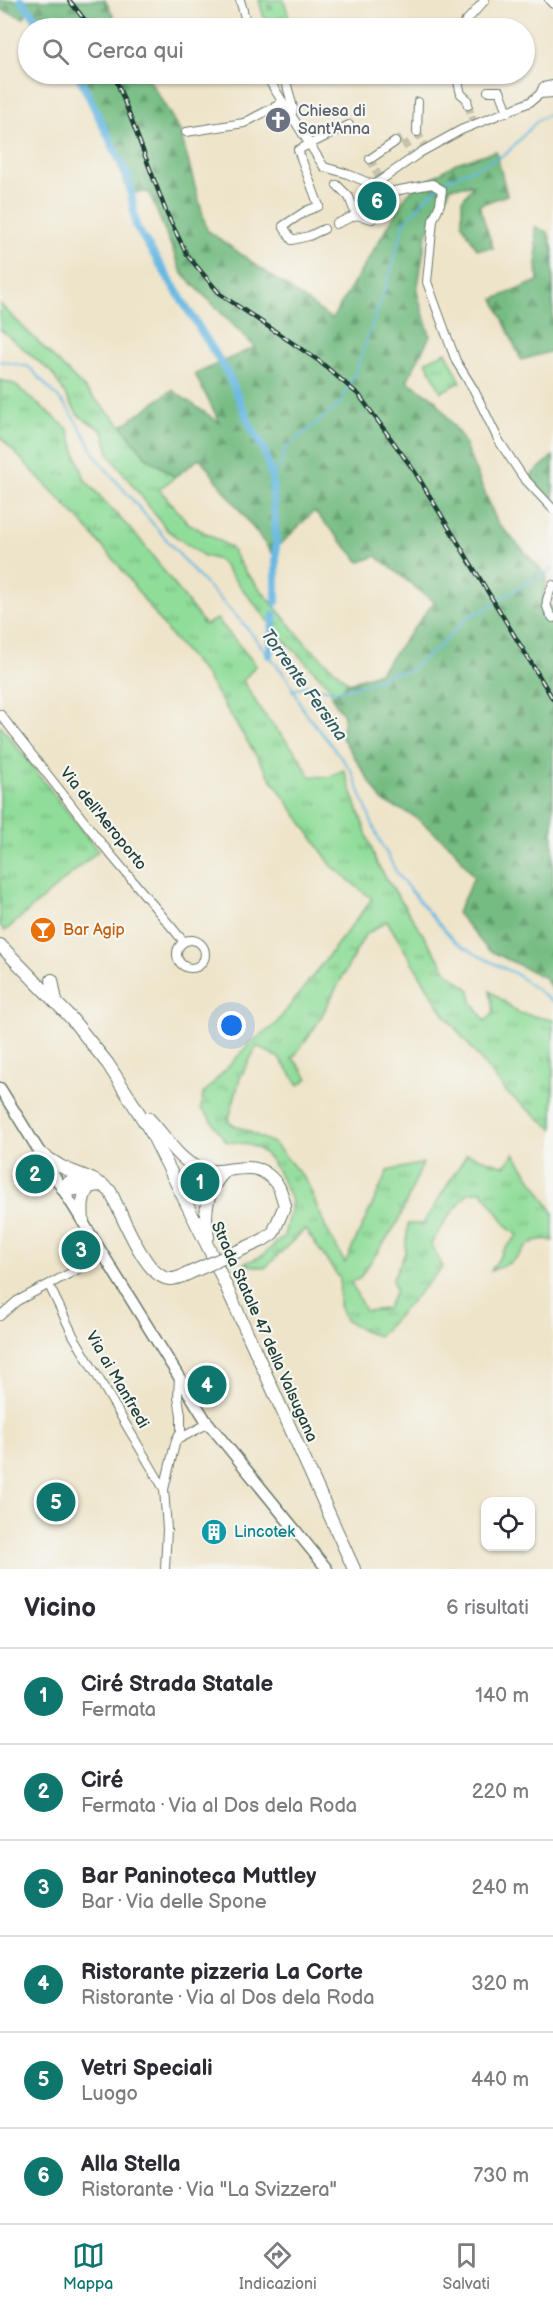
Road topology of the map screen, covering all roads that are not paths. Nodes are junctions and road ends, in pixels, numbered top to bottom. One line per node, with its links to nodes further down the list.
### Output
1 (240, 0): 5 (street)
2 (485, 0): 6 (street)
3 (549, 0): 4 (street)
4 (553, 4)
5 (245, 18)
6 (469, 18)
7 (272, 84): 15 (street)
8 (287, 84): 18 (street)
9 (458, 84): 16 (street)
10 (553, 85): 13 (street)
11 (488, 92): 17 (street)
12 (553, 93): 13 (street)
13 (540, 94): 17 (street)
14 (418, 102): 21 (street)
15 (282, 103): 18 (street); 20 (street)
16 (468, 105)
17 (508, 112): 27 (street)
18 (292, 115): 23 (street)
19 (349, 125): 23 (street)
20 (186, 132)
21 (417, 132)
22 (395, 142): 24 (street)
23 (309, 145): 25 (street); 32 (street)
24 (370, 159)
25 (324, 167): 26 (street); 27 (street)
26 (331, 177)
27 (381, 178): 29 (street)
28 (337, 185): 30 (street)
29 (389, 192): 30 (street); 33 (street)
30 (356, 215): 31 (street)
31 (336, 224)
32 (324, 229)
33 (553, 509)
34 (553, 585): 35 (street)
35 (553, 618)
36 (0, 714): 38 (street, Via dell'Aeroporto)
37 (4, 942): 41 (highway, Strada Statale 47 della Valsugana)
38 (184, 942)
39 (0, 954): 59 (highway, Strada Statale 47 della Valsugana)
40 (52, 980): 41 (highway)
41 (56, 1001): 43 (highway, Strada Statale 47 della Valsugana)
42 (0, 1088): 44 (main road)
43 (137, 1107): 45 (highway); 49 (highway, Strada Statale 47 della Valsugana)
44 (41, 1154): 46 (highway); 47 (main road)
45 (226, 1170): 46 (highway, bridge); 49 (highway)
46 (94, 1182): 47 (highway); 48 (highway)
47 (62, 1187): 48 (main road)
48 (83, 1221): 50 (main road)
49 (211, 1253): 60 (highway, Strada Statale 47 della Valsugana)
50 (103, 1256): 51 (street); 53 (main road)
51 (49, 1285): 52 (street); 56 (street, Via ai Manfredi)
52 (0, 1316)
53 (180, 1377): 54 (main road); 55 (street, Via ai Manfredi)
54 (209, 1423): 55 (street); 58 (main road)
55 (177, 1440): 56 (street, Via ai Manfredi)
56 (164, 1489): 57 (street, Via ai Manfredi)
57 (165, 1569)
58 (327, 1569)
59 (346, 1569)
60 (354, 1569)

